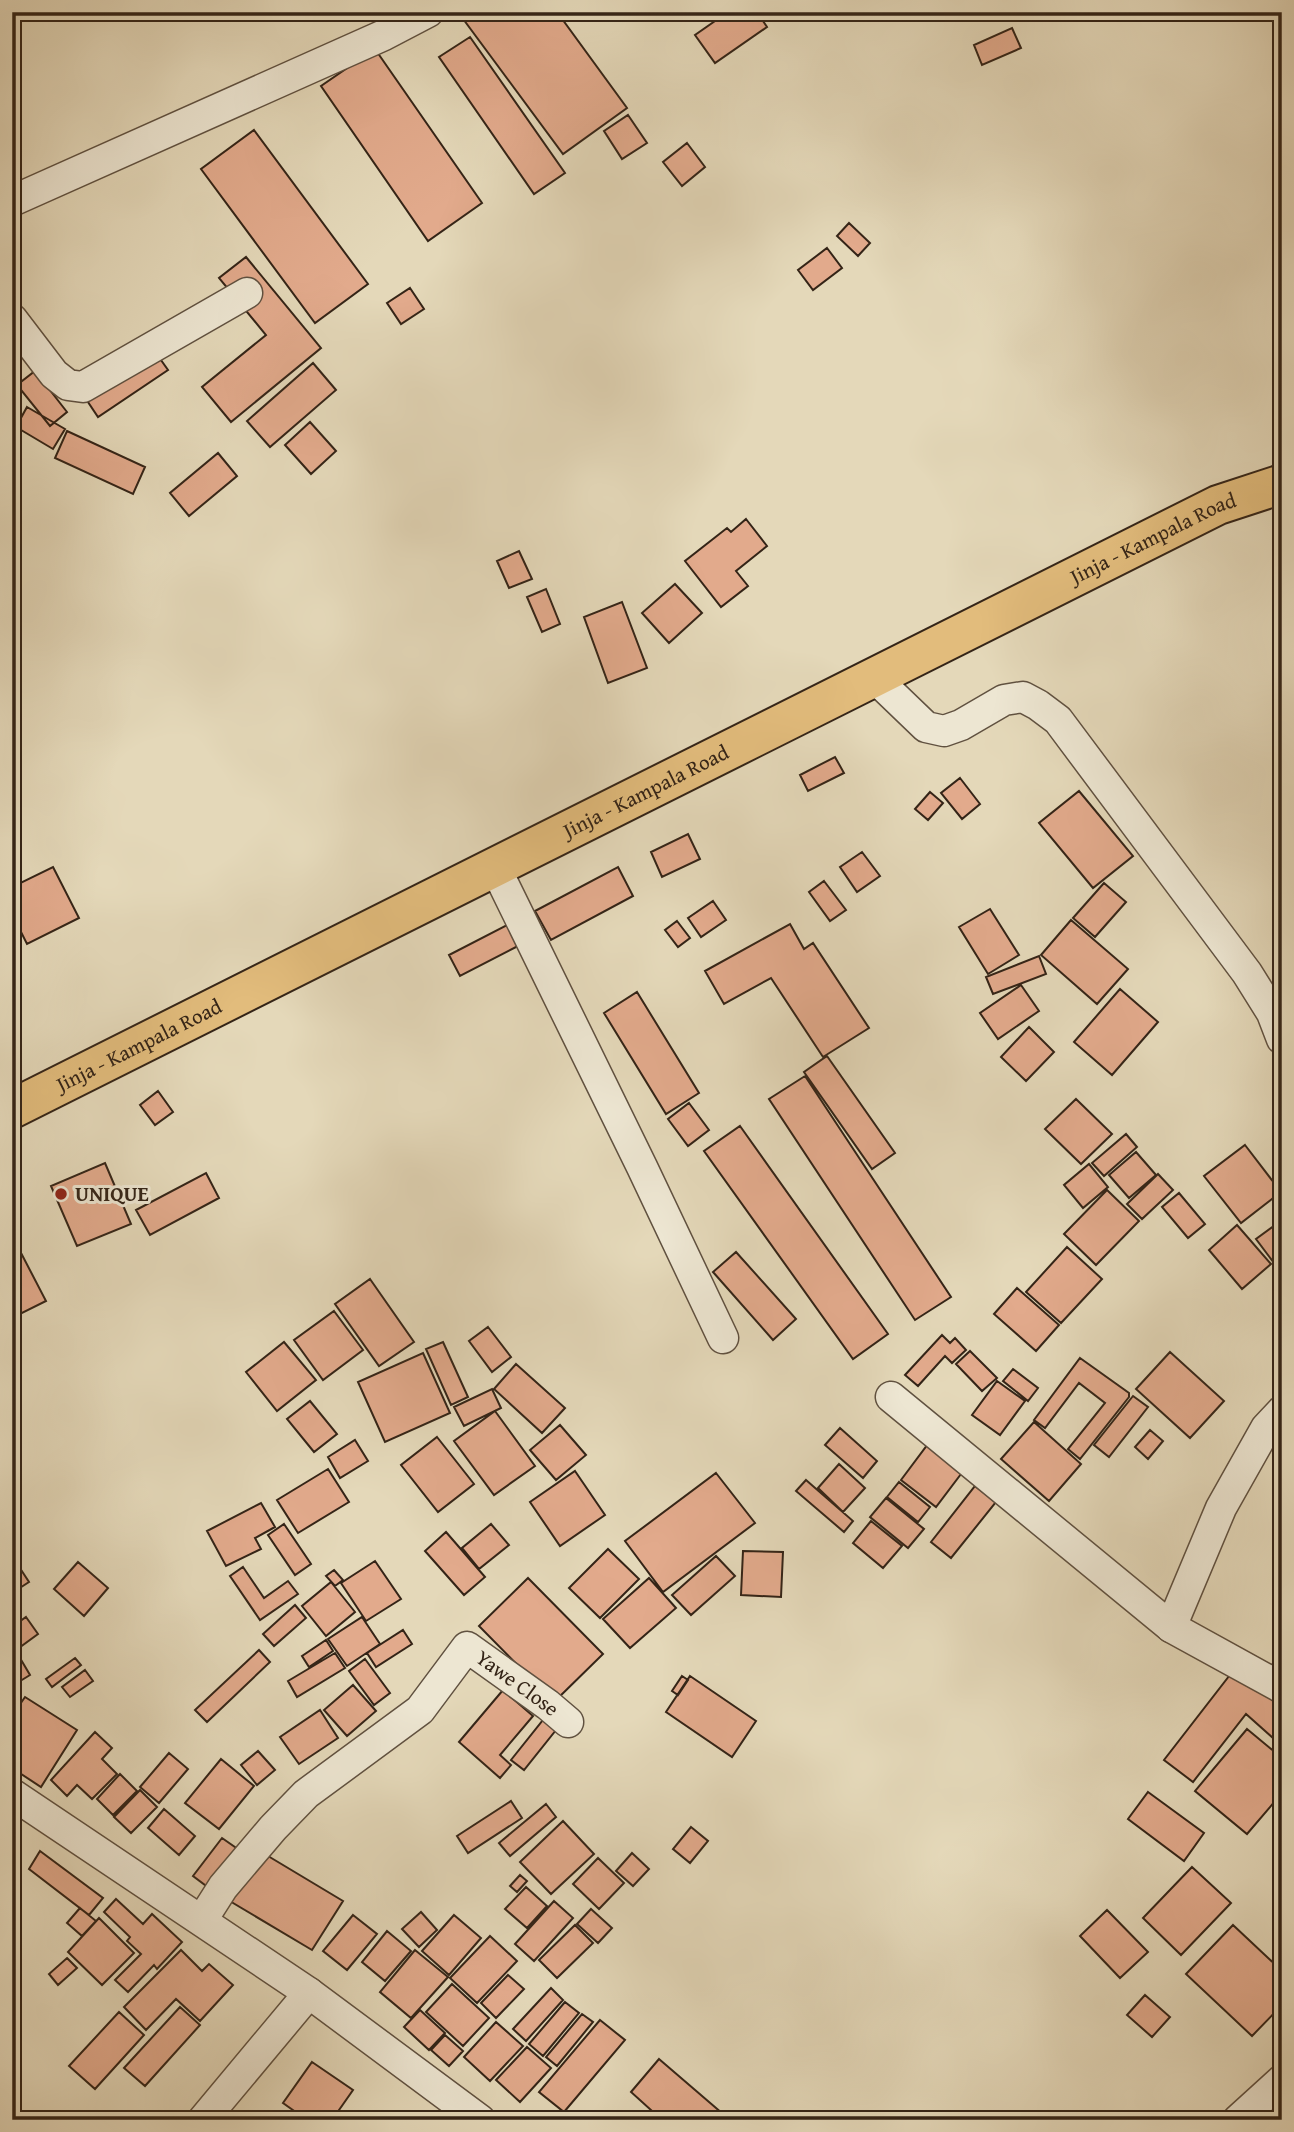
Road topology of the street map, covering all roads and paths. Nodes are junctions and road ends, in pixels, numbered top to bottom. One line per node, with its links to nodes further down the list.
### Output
1 (428, 12): 2 (street)
2 (12, 201)
3 (247, 293): 4 (street)
4 (12, 319)
5 (1282, 484): 6 (highway, Jinja - Kampala Road)
6 (874, 677): 7 (highway, Jinja - Kampala Road); 8 (street)
7 (495, 867): 9 (highway, Jinja - Kampala Road); 10 (street)
8 (1282, 1039)
9 (12, 1109)
10 (723, 1338)
11 (891, 1397): 13 (street)
12 (1282, 1411): 13 (street)
13 (1171, 1627): 14 (street)
14 (1282, 1688)
15 (568, 1722): 17 (street, Yawe Close)
16 (12, 1794): 17 (street)
17 (202, 1920): 18 (street)
18 (309, 1993): 20 (street); 21 (street)
19 (1282, 2080): 22 (street)
20 (203, 2120)
21 (480, 2120)
22 (1238, 2120)

